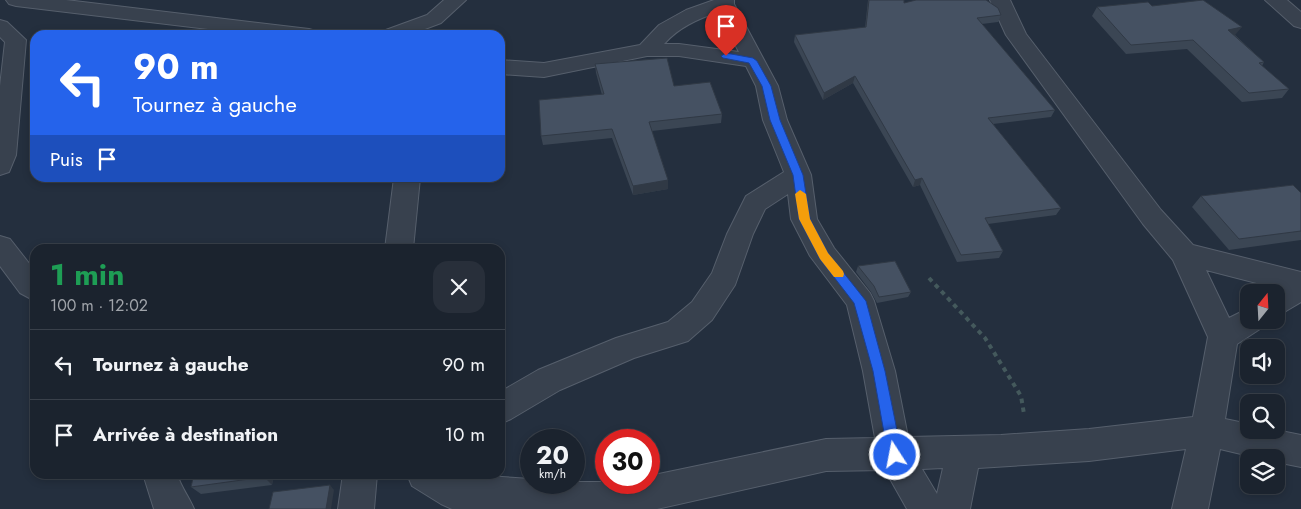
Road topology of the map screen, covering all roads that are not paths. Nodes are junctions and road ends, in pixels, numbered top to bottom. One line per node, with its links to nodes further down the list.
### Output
1 (16, 0): 5 (street)
2 (456, 0): 9 (street)
3 (1000, 0): 20 (street)
4 (1275, 0): 7 (street)
5 (45, 2): 10 (street)
6 (724, 2): 12 (street); 13 (street)
7 (1301, 22)
8 (0, 26): 15 (street)
9 (432, 27): 11 (street)
10 (269, 30)
11 (416, 30)
12 (647, 50): 13 (street); 14 (street)
13 (753, 61): 16 (street)
14 (505, 67)
15 (0, 166)
16 (798, 175): 26 (street); 30 (street)
17 (407, 182): 18 (street)
18 (400, 244)
19 (0, 246): 21 (street)
20 (1184, 254): 22 (street); 25 (street)
21 (30, 285)
22 (1301, 285): 23 (street)
23 (1285, 297)
24 (1240, 326): 25 (street)
25 (1223, 337): 27 (street)
26 (505, 406)
27 (1207, 431): 28 (street); 29 (street); 39 (street)
28 (1301, 451)
29 (966, 452): 30 (street); 38 (street)
30 (895, 455): 34 (street); 37 (street)
31 (162, 479): 35 (street)
32 (359, 479): 36 (street)
33 (432, 479): 34 (street)
34 (604, 505)
35 (176, 509)
36 (356, 509)
37 (926, 509)
38 (952, 509)
39 (1190, 509)

